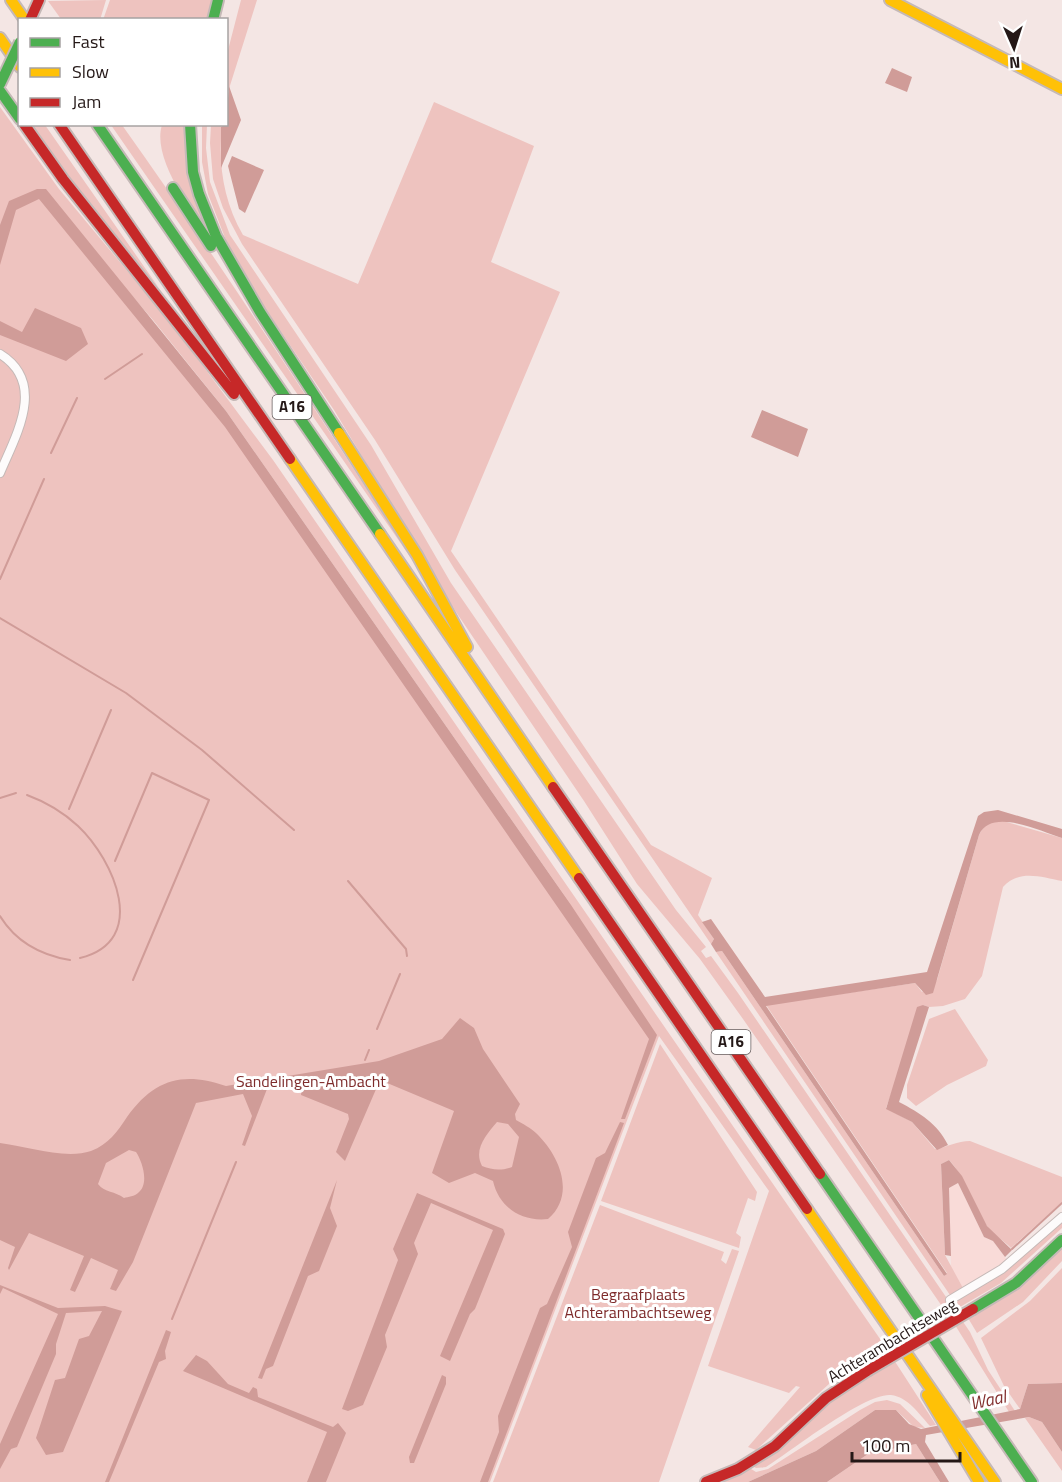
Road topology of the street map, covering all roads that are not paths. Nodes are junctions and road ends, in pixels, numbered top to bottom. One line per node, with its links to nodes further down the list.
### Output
1 (11, 0): 5 (main road)
2 (39, 0): 6 (main road)
3 (218, 0): 7 (main road)
4 (890, 0): 12 (main road)
5 (24, 18)
6 (31, 18)
7 (214, 18)
8 (0, 38): 10 (main road)
9 (18, 46): 11 (main road, bridge)
10 (18, 64)
11 (0, 84)
12 (1062, 88)
13 (0, 91): 14 (main road)
14 (18, 116)
15 (26, 126): 22 (main road, A16)
16 (60, 126): 22 (main road, A16)
17 (98, 126): 24 (main road, A16)
18 (190, 126): 20 (main road, A16)
19 (173, 188): 20 (main road, A16)
20 (268, 325): 24 (main road, A16)
21 (0, 354): 23 (street)
22 (278, 441): 28 (main road, A16)
23 (0, 473)
24 (488, 689): 32 (main road, A16)
25 (1062, 1217): 27 (street)
26 (1062, 1240): 29 (main road, Achterambachtseweg, bridge)
27 (950, 1299)
28 (940, 1408): 30 (main road, A16); 31 (main road, A16)
29 (706, 1482)
30 (979, 1482)
31 (995, 1482)
32 (1032, 1482)

